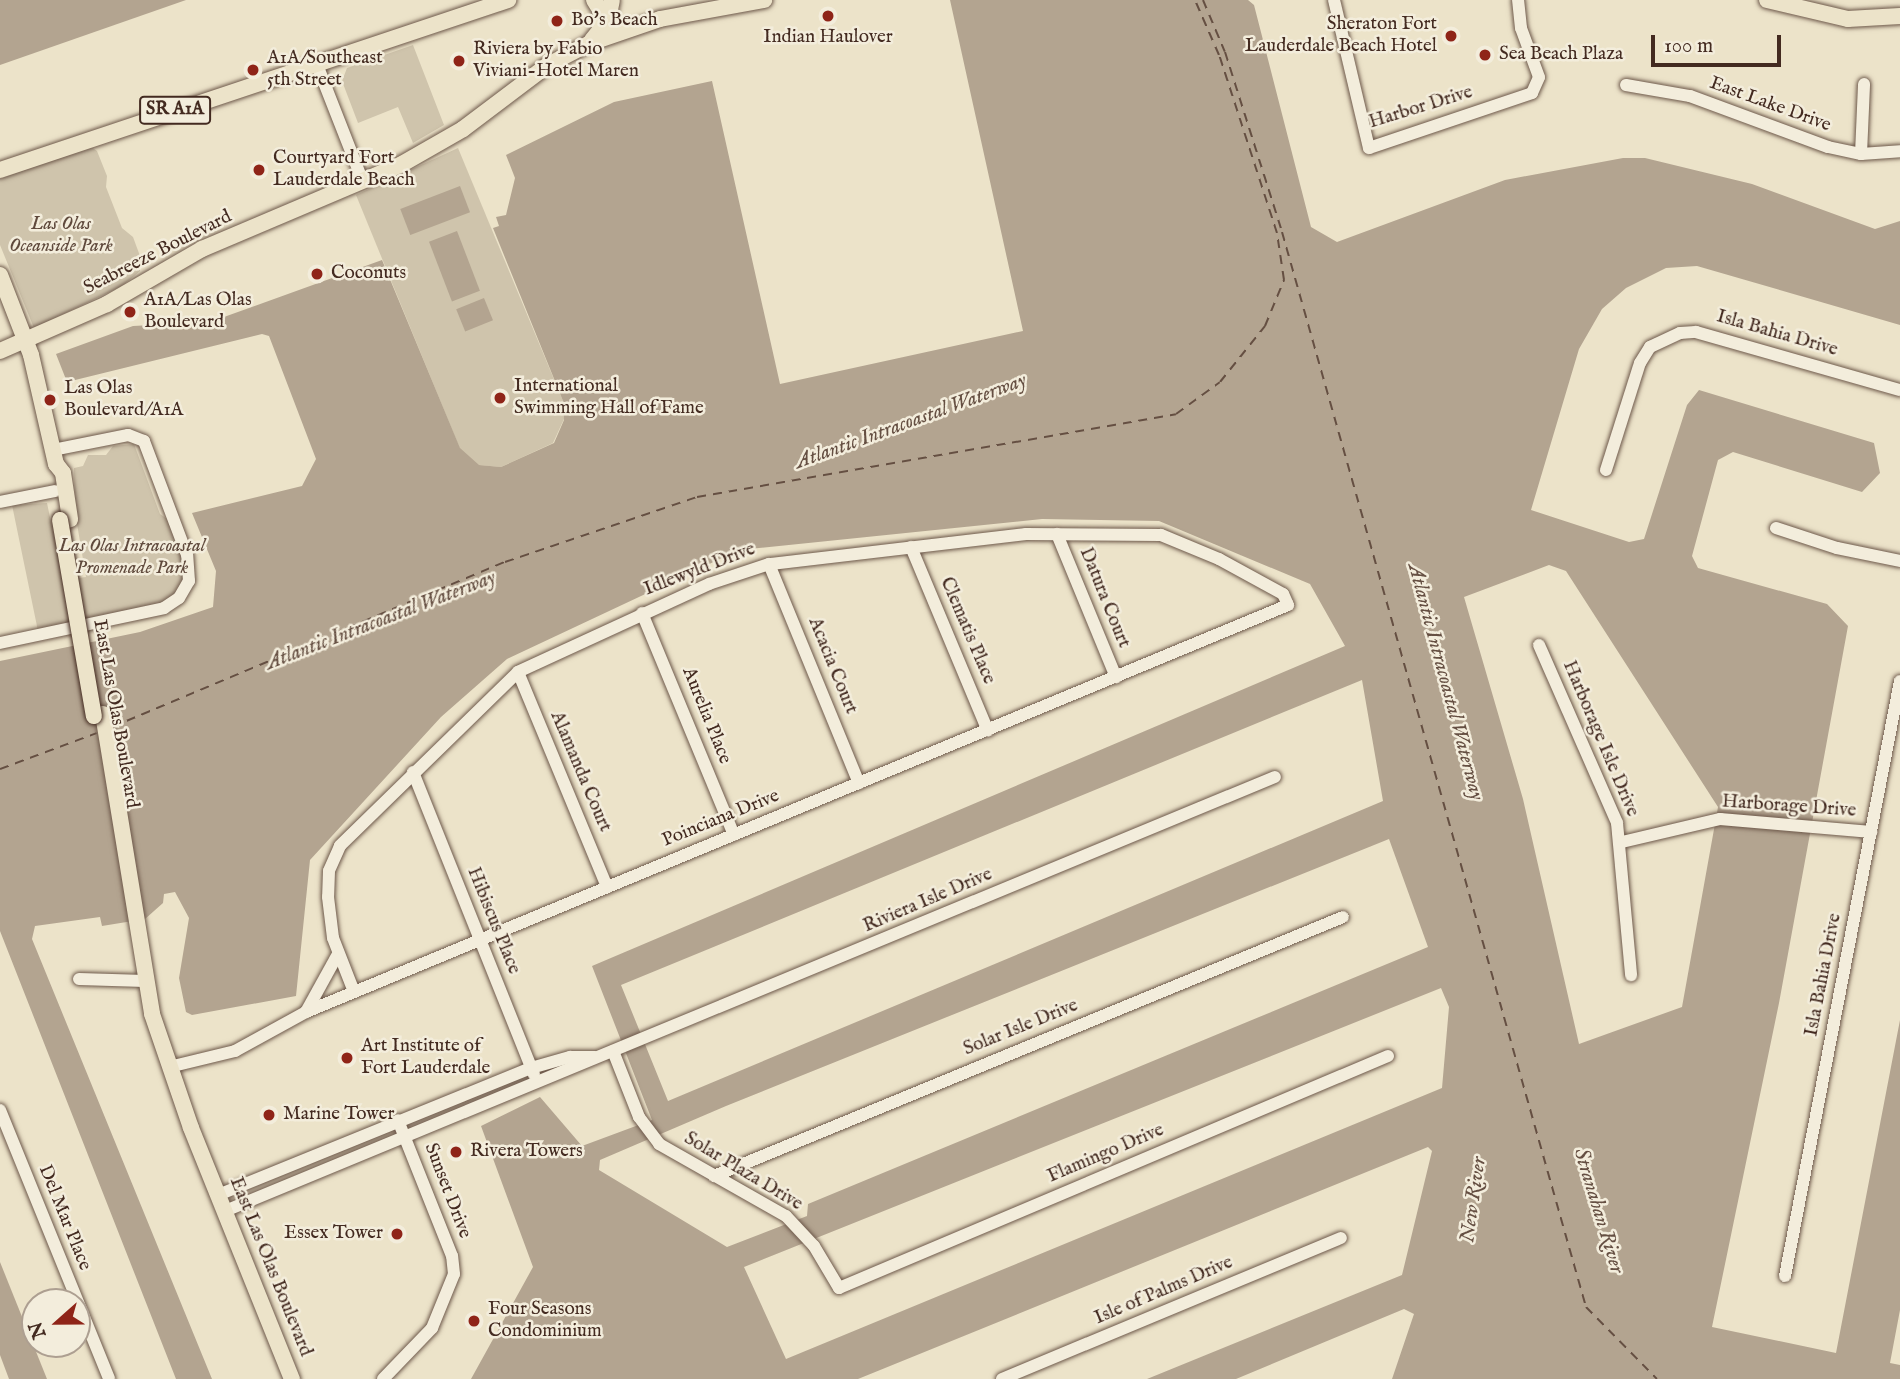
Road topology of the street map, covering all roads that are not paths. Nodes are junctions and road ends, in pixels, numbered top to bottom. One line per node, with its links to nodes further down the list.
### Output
1 (508, 0): 10 (main road, SR A1A)
2 (594, 0): 9 (main road)
3 (612, 0): 9 (main road)
4 (764, 0): 9 (main road, Seabreeze Boulevard)
5 (1334, 0): 6 (street, Harbor Drive)
6 (1518, 0)
7 (1768, 0): 8 (main road)
8 (1900, 16)
9 (594, 38): 16 (main road, Seabreeze Boulevard)
10 (316, 62): 15 (main road, SR A1A); 16 (street)
11 (1864, 84): 14 (street)
12 (1626, 85): 14 (street, East Lake Drive)
13 (1900, 151): 14 (street, East Lake Drive)
14 (1861, 154)
15 (0, 170)
16 (363, 182): 18 (main road, Seabreeze Boulevard)
17 (0, 275): 18 (main road, East Las Olas Boulevard)
18 (25, 341): 19 (main road, Seabreeze Boulevard); 21 (main road, East Las Olas Boulevard)
19 (0, 351)
20 (1900, 390): 22 (street, Isla Bahia Drive)
21 (55, 457): 23 (main road, East Las Olas Boulevard); 25 (main road, East Las Olas Boulevard); 33 (street)
22 (1606, 470)
23 (55, 491): 24 (street); 25 (main road, East Las Olas Boulevard)
24 (0, 502)
25 (65, 519): 50 (main road, East Las Olas Boulevard, bridge)
26 (1776, 528): 29 (street)
27 (1057, 534): 28 (street, Idlewyld Drive); 31 (street, Idlewyld Drive); 36 (street, Datura Court)
28 (911, 547): 30 (street, Idlewyld Drive); 38 (street, Clematis Place)
29 (1900, 561)
30 (769, 564): 32 (street, Idlewyld Drive); 41 (street, Acacia Court)
31 (1288, 605): 36 (street, Poinciana Drive)
32 (642, 613): 35 (street, Idlewyld Drive); 43 (street, Aurelia Place)
33 (0, 643)
34 (1539, 645): 44 (street, Harborage Isle Drive)
35 (518, 672): 39 (street, Idlewyld Drive); 45 (street, Alamanda Court)
36 (1116, 677): 38 (street, Poinciana Drive)
37 (1900, 681): 42 (street, Isla Bahia Drive)
38 (988, 731): 41 (street, Poinciana Drive)
39 (413, 772): 47 (street, Hibiscus Place); 48 (street, Idlewyld Drive)
40 (1275, 777): 54 (street, Riviera Isle Drive)
41 (859, 783): 43 (street, Poinciana Drive)
42 (1871, 832): 44 (street, Harborage Drive); 67 (street, Isla Bahia Drive)
43 (734, 835): 45 (street, Poinciana Drive)
44 (1622, 842): 49 (street, Harborage Isle Drive)
45 (607, 887): 47 (street, Poinciana Drive)
46 (1343, 917): 63 (street, Solar Isle Drive)
47 (480, 939): 52 (street, Poinciana Drive); 58 (street, Hibiscus Place)
48 (338, 954): 52 (street, Idlewyld Drive); 53 (street)
49 (1631, 975)
50 (144, 976): 51 (street); 57 (main road, East Las Olas Boulevard)
51 (79, 979)
52 (354, 992): 53 (street, Poinciana Drive)
53 (306, 1012): 57 (street, Poinciana Drive)
54 (617, 1050): 56 (street, Riviera Isle Drive); 63 (street, Solar Plaza Drive)
55 (1388, 1056): 68 (street, Flamingo Drive)
56 (595, 1057): 58 (street, Riviera Isle Drive); 59 (street, Riviera Isle Drive)
57 (169, 1067): 64 (main road, East Las Olas Boulevard)
58 (531, 1068): 59 (street, Hibiscus Place); 61 (street, Riviera Isle Drive)
59 (537, 1085): 62 (street, Riviera Isle Drive)
60 (0, 1110): 69 (street, Del Mar Place)
61 (398, 1120): 62 (street, Sunset Drive); 64 (street, Riviera Isle Drive)
62 (407, 1140): 65 (street, Riviera Isle Drive); 71 (street, Sunset Drive)
63 (715, 1175): 68 (street, Solar Plaza Drive)
64 (218, 1195): 65 (main road, East Las Olas Boulevard)
65 (225, 1211): 70 (main road, East Las Olas Boulevard)
66 (1341, 1238): 72 (street, Isle of Palms Drive)
67 (1785, 1276)
68 (839, 1287)
69 (109, 1379)
70 (292, 1379)
71 (383, 1379)
72 (1002, 1379)

